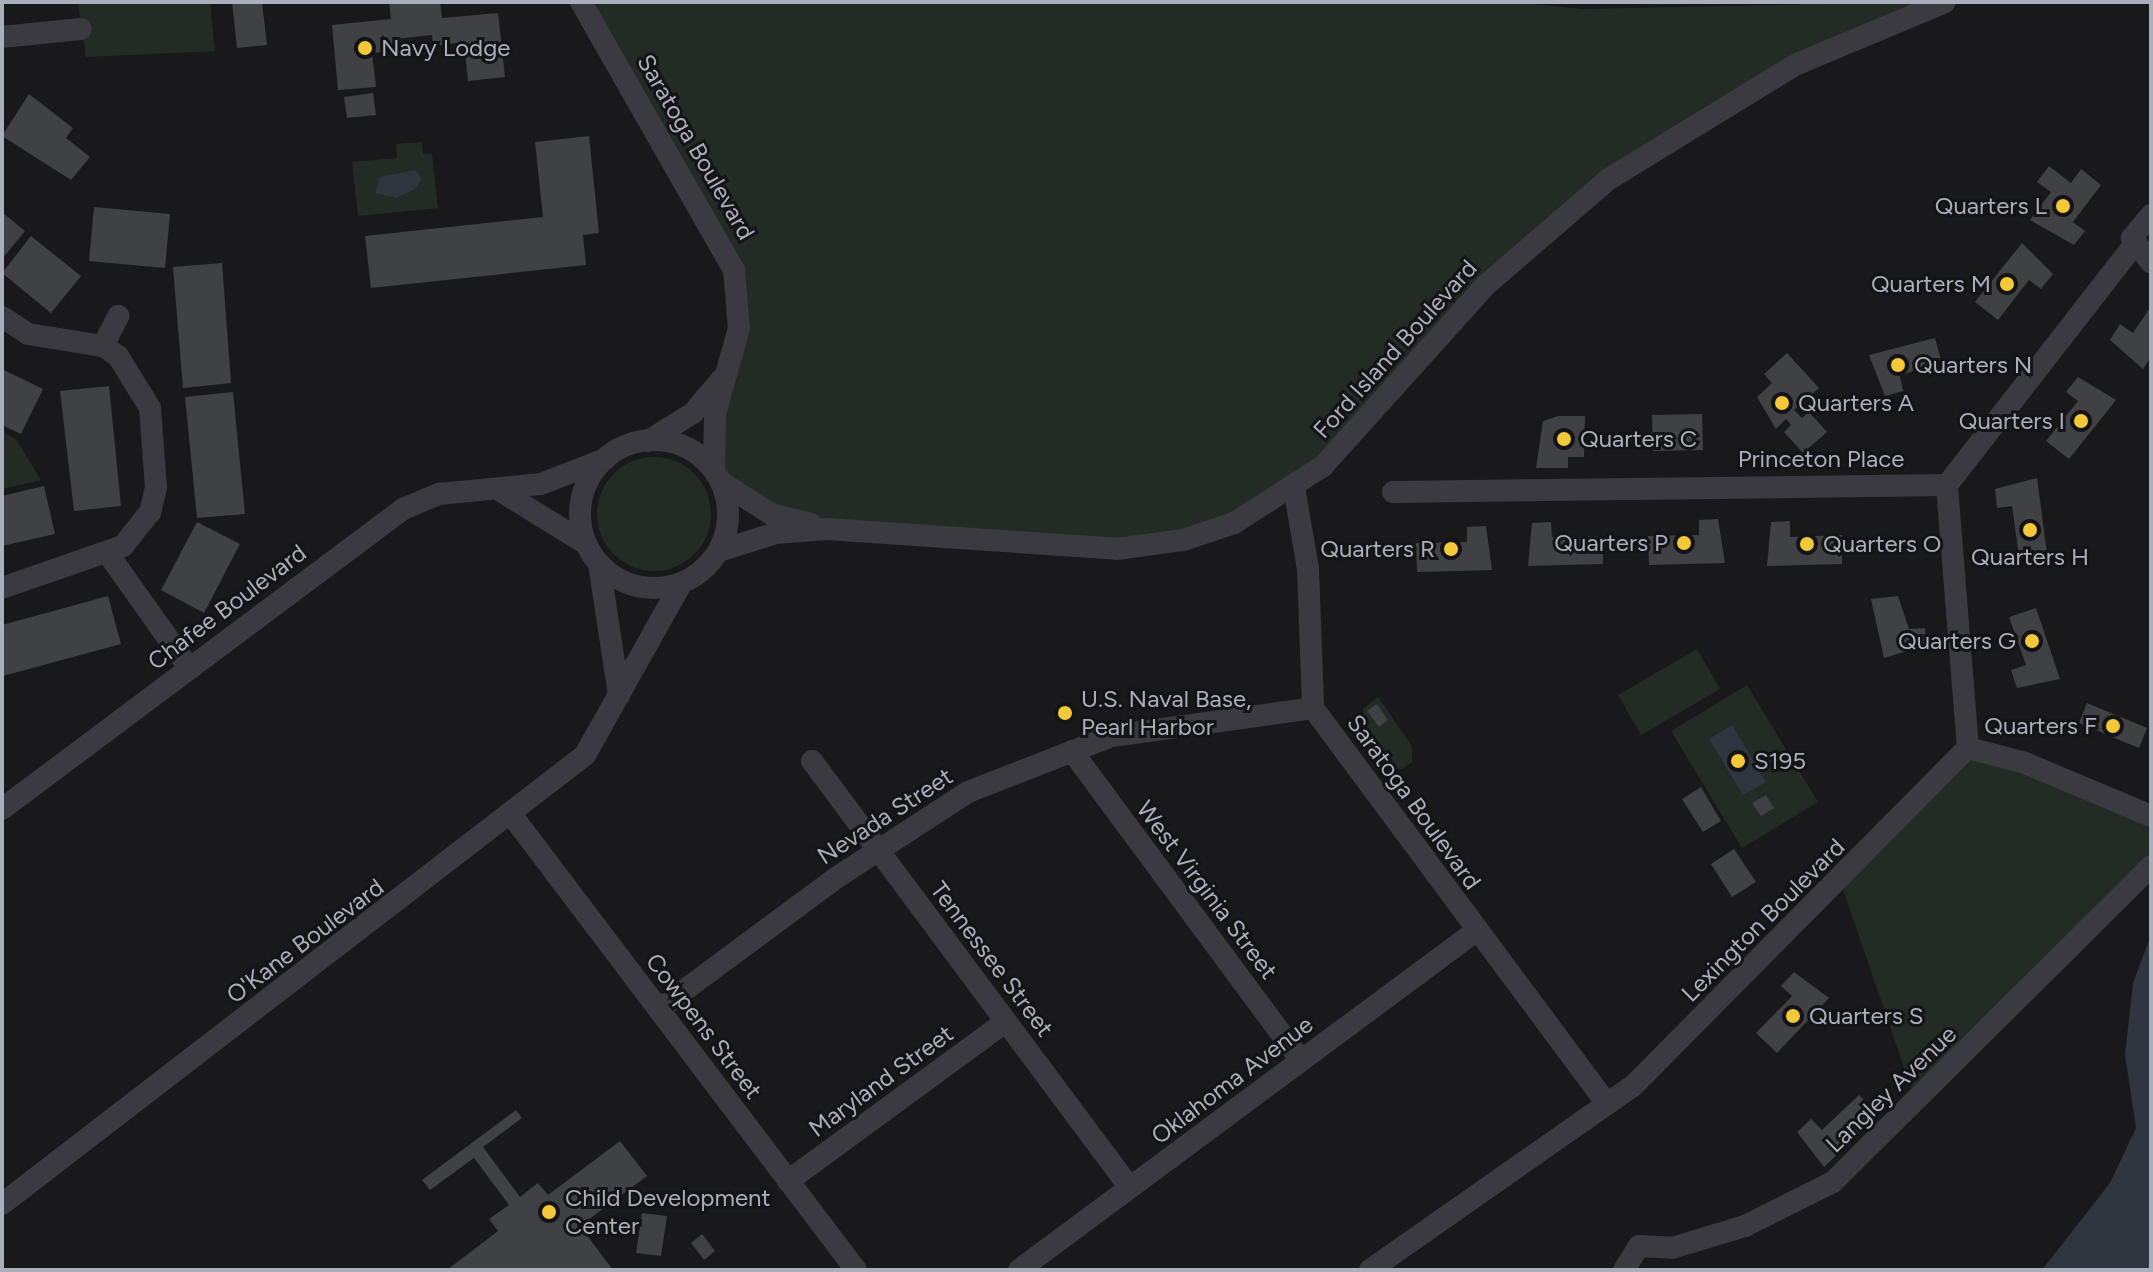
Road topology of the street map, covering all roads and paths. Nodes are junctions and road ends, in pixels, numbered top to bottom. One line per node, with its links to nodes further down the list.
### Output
1 (581, 2): 11 (street, Saratoga Boulevard)
2 (1945, 2): 16 (street, Ford Island Boulevard)
3 (81, 29): 4 (street)
4 (2, 37)
5 (2151, 215): 6 (street)
6 (2133, 246): 7 (street); 15 (street)
7 (2151, 262)
8 (118, 316): 10 (street)
9 (2, 317): 10 (street)
10 (103, 346): 22 (street)
11 (727, 373): 12 (street); 14 (street, Saratoga Boulevard)
12 (648, 441): 13 (street); 14 (street)
13 (605, 459): 17 (street, Chafee Boulevard); 20 (street)
14 (718, 476): 19 (street, Ford Island Boulevard); 21 (street)
15 (1947, 485): 18 (street, Princeton Place); 29 (street)
16 (1294, 487): 19 (street, Ford Island Boulevard); 28 (street, Saratoga Boulevard)
17 (502, 492): 20 (street); 26 (street, Chafee Boulevard)
18 (1393, 492)
19 (827, 529): 21 (street, Ford Island Boulevard)
20 (585, 543): 23 (street)
21 (719, 551): 24 (street)
22 (109, 555): 25 (street); 26 (street)
23 (599, 564): 24 (street); 27 (street)
24 (681, 584): 27 (street, O'Kane Boulevard)
25 (2, 588)
26 (189, 668): 32 (street, Chafee Boulevard)
27 (619, 700): 33 (street, O'Kane Boulevard)
28 (1313, 708): 30 (street, Nevada Street); 37 (street, Saratoga Boulevard)
29 (1968, 748): 34 (street); 41 (street, Lexington Boulevard)
30 (1072, 751): 35 (street, Nevada Street); 40 (street, West Virginia Street)
31 (812, 761): 35 (street, Tennessee Street)
32 (2, 809)
33 (510, 813): 38 (street, Cowpens Street); 44 (street, O'Kane Boulevard)
34 (2151, 816)
35 (877, 849): 38 (street, Nevada Street); 39 (street, Tennessee Street)
36 (2151, 866): 48 (street, Langley Avenue)
37 (1476, 931): 40 (street, Oklahoma Avenue); 41 (street, Saratoga Boulevard)
38 (659, 1009): 42 (street, Cowpens Street)
39 (1005, 1022): 42 (street, Maryland Street); 43 (street, Tennessee Street)
40 (1301, 1060): 43 (street, Oklahoma Avenue)
41 (1607, 1104): 47 (street, Lexington Boulevard)
42 (788, 1181): 45 (street, Cowpens Street)
43 (1130, 1188): 46 (street, Oklahoma Avenue)
44 (2, 1204)
45 (856, 1270)
46 (1019, 1270)
47 (1370, 1270)
48 (1624, 1270)

